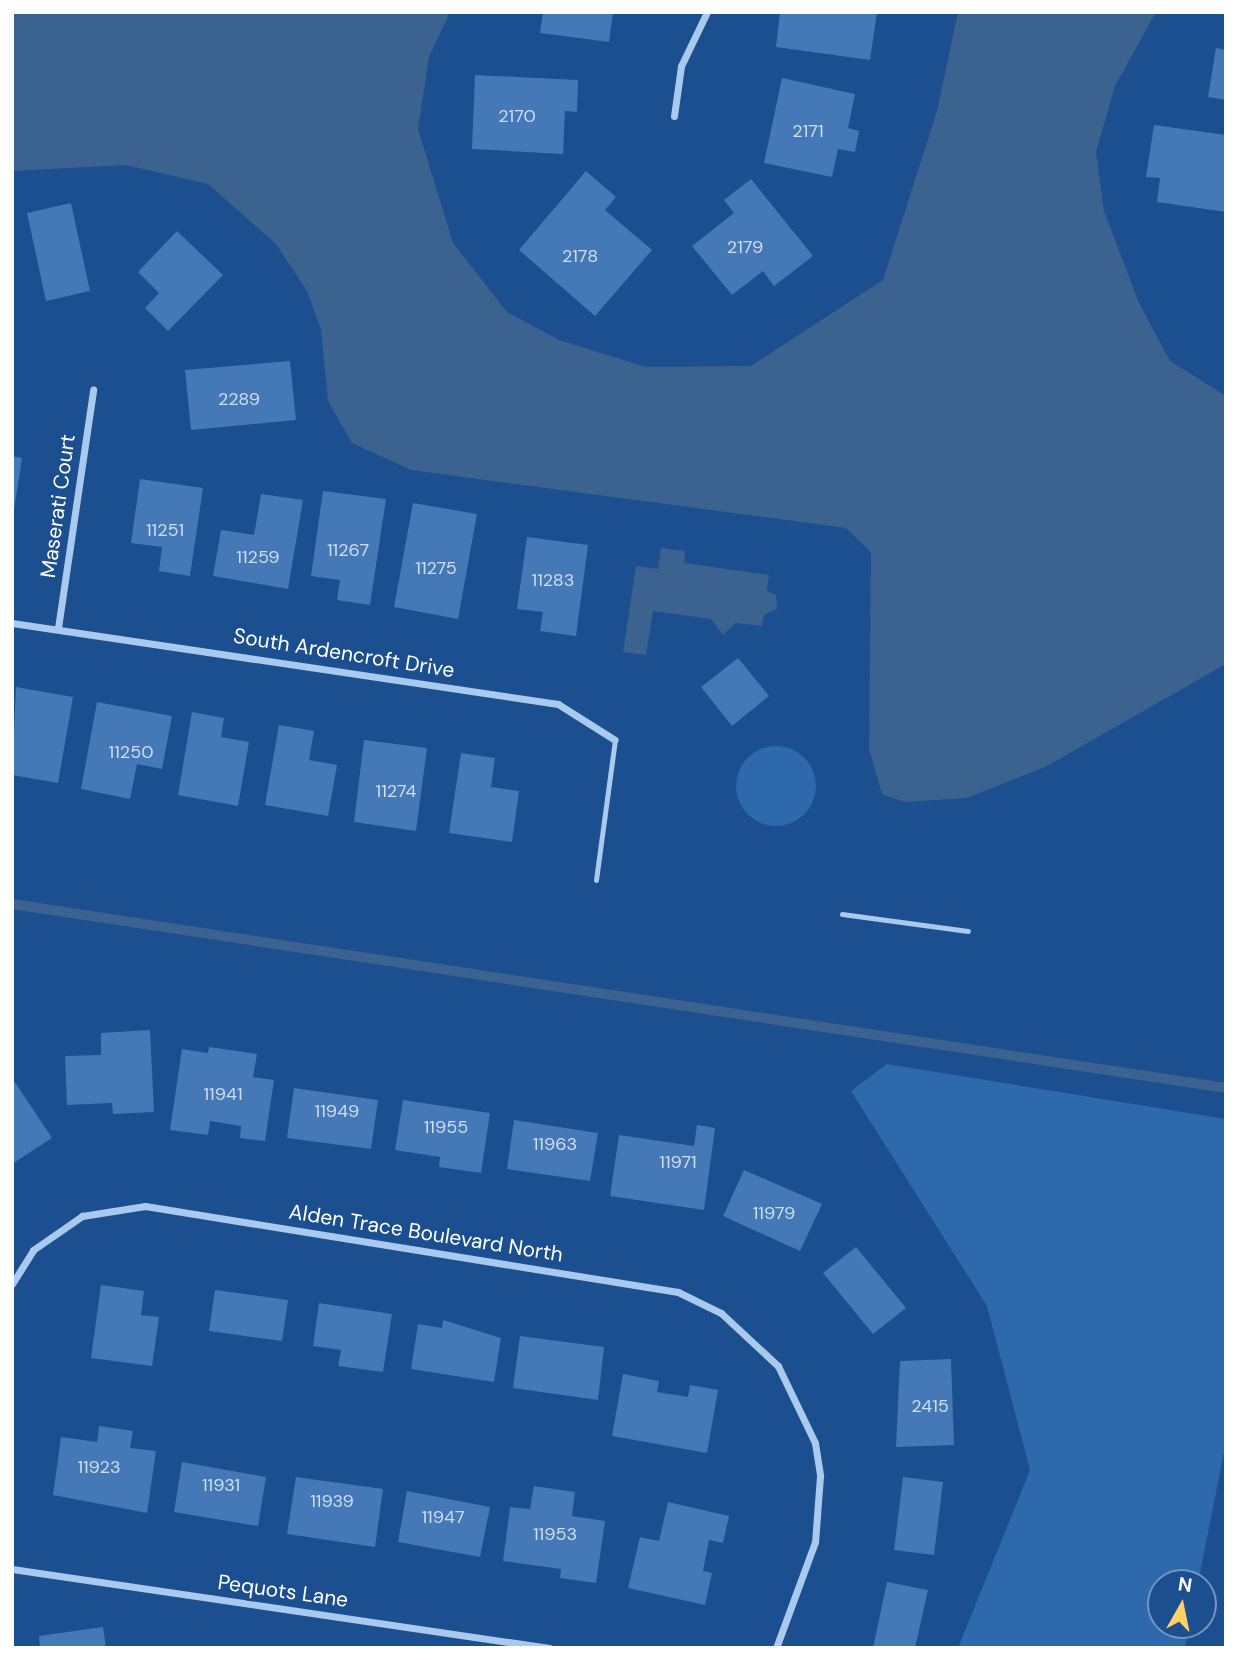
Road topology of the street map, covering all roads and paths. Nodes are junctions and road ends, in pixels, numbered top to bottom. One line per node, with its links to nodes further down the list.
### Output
1 (707, 12): 2 (street)
2 (674, 116)
3 (93, 390): 5 (street, Maserati Court)
4 (12, 623): 5 (street, South Ardencroft Drive)
5 (58, 628): 6 (street, South Ardencroft Drive)
6 (615, 740): 7 (lane)
7 (596, 880)
8 (842, 914): 9 (lane)
9 (968, 931)
10 (12, 1284): 13 (street, Alden Trace Boulevard North)
11 (12, 1569): 12 (street, Pequots Lane)
12 (549, 1648)
13 (776, 1648)

